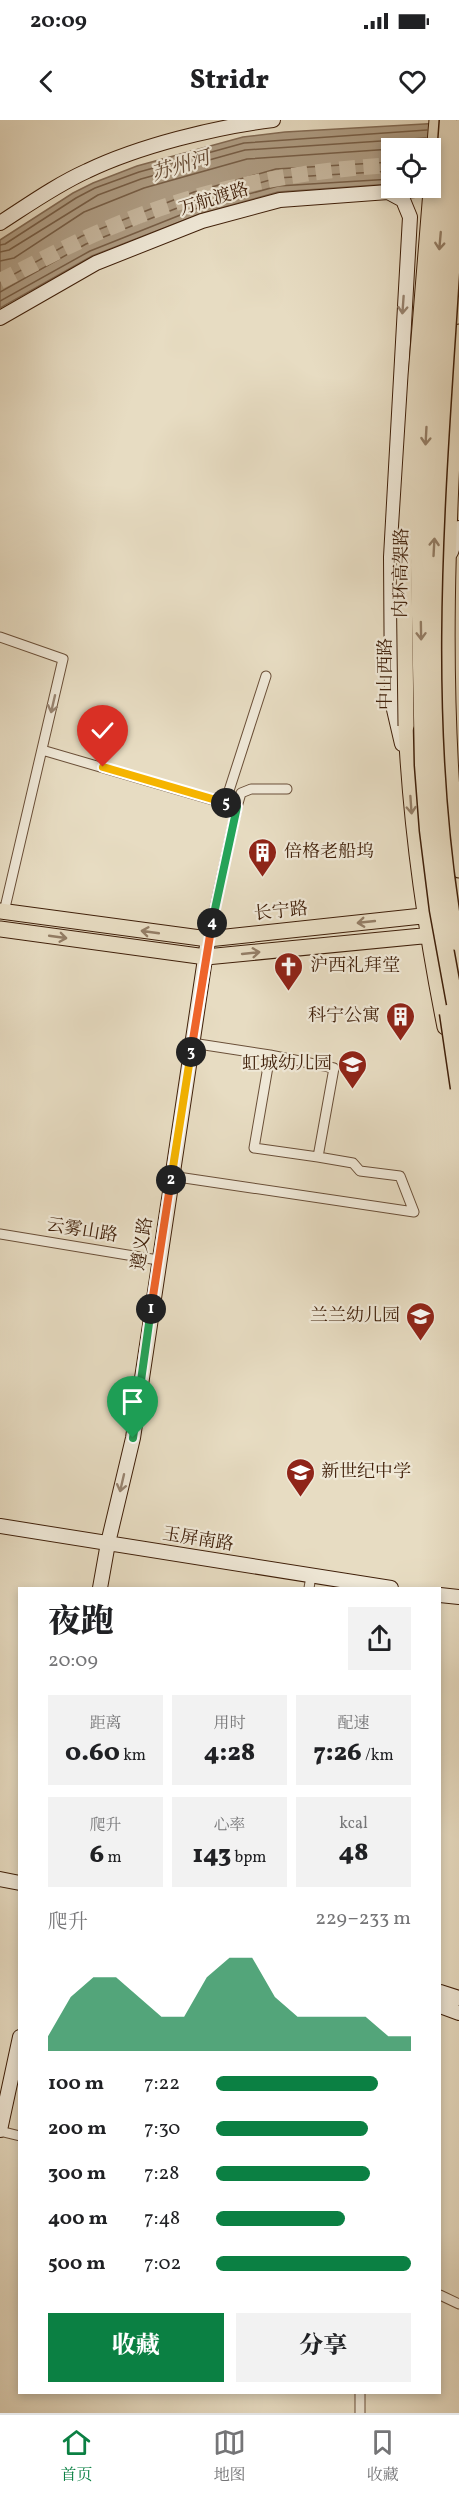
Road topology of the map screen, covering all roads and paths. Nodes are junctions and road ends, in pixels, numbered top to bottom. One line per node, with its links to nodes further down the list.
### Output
1 (273, 120): 9 (street)
2 (437, 120): 17 (main road, 中山西路, bridge)
3 (448, 120): 24 (highway, 内环高架路, one-way to 24, bridge)
4 (459, 128): 30 (highway, 内环高架路, one-way to 4, bridge)
5 (459, 186): 6 (street, 万航渡路)
6 (441, 188)
7 (381, 194): 10 (street, 万航渡路)
8 (399, 198): 17 (street, one-way to 17)
9 (0, 224)
10 (0, 318)
11 (459, 332): 13 (main road)
12 (459, 528): 13 (street)
13 (447, 566): 21 (main road)
14 (0, 637): 16 (street, one-way to 16)
15 (266, 675): 19 (street)
16 (42, 750): 19 (street); 22 (street)
17 (408, 766): 24 (main road, 中山西路, one-way to 24)
18 (288, 789): 20 (street)
19 (225, 803): 20 (street)
20 (237, 807): 28 (street)
21 (459, 870)
22 (2, 912): 28 (main road, 长宁路, one-way to 22)
23 (459, 912): 24 (main road, 长宁路)
24 (431, 913): 27 (main road, 中山西路); 28 (main road, 长宁路, one-way to 28); 31 (highway, 内环高架路, bridge); 35 (highway, bridge)
25 (0, 929): 29 (main road, 长宁路, one-way to 29)
26 (459, 932): 27 (main road, 长宁路)
27 (427, 936): 29 (main road, 长宁路, one-way to 27); 34 (main road, 中山西路)
28 (208, 939): 29 (street, 遵义路)
29 (206, 957): 32 (street, 遵义路)
30 (459, 961)
31 (459, 1025)
32 (192, 1043): 33 (street); 37 (street, 遵义路)
33 (270, 1055): 36 (street); 36 (street)
34 (459, 1083)
35 (459, 1088)
36 (318, 1157): 37 (street)
37 (171, 1176): 39 (street, 遵义路)
38 (0, 1234): 39 (street, 云雾山路)
39 (159, 1260): 41 (street, 遵义路, one-way to 41)
40 (0, 1526): 41 (street, 玉屏南路)
41 (108, 1543): 42 (street, 玉屏南路); 43 (street, 遵义路)
42 (310, 1582): 44 (street, 玉屏南路)
43 (100, 1587)
44 (378, 1587)
45 (441, 1595): 46 (street)
46 (459, 1597)
47 (0, 1879): 48 (street)
48 (18, 1883)
49 (441, 1992): 50 (street)
50 (459, 1998)
51 (441, 2006): 52 (street)
52 (459, 2013)
53 (18, 2046): 54 (street)
54 (0, 2130): 55 (street)
55 (18, 2135)
56 (441, 2295): 57 (street)
57 (459, 2304)
58 (360, 2394): 59 (street)
59 (360, 2413)

